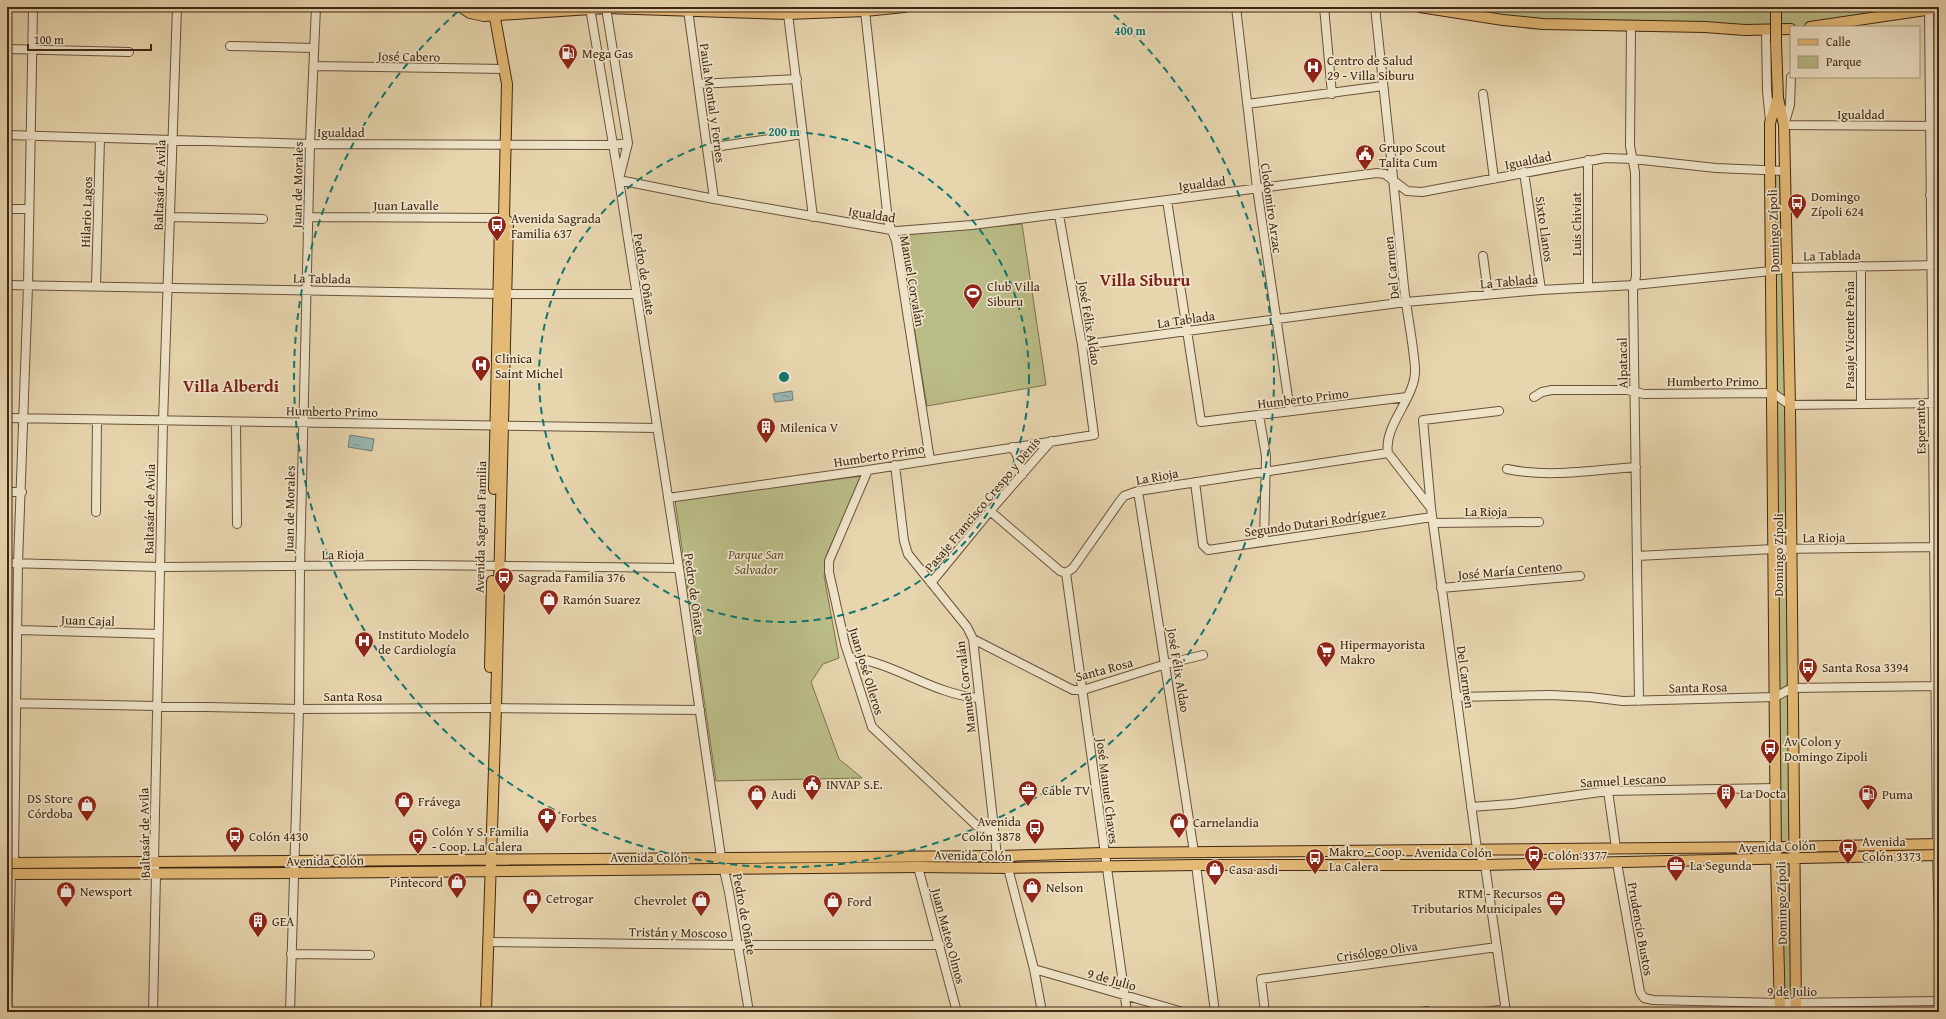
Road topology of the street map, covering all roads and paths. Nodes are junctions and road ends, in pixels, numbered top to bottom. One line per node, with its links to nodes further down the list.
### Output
1 (33, 7): 26 (street)
2 (177, 7): 46 (street, Baltasár de Avila)
3 (316, 7): 24 (street, Juan de Morales)
4 (461, 7): 16 (main road)
5 (904, 7): 17 (main road)
6 (1236, 7): 37 (street, Clodomiro Arzac)
7 (1324, 7): 34 (street)
8 (1375, 7): 33 (street, Del Carmen)
9 (1420, 7): 19 (main road)
10 (1776, 7): 36 (main road, Domingo Zípoli, bridge)
11 (590, 8): 12 (main road); 16 (main road); 50 (street, Pedro de Oñate)
12 (606, 8): 14 (main road); 47 (street, Pedro de Oñate)
13 (1939, 8): 15 (main road)
14 (688, 10): 18 (main road); 32 (street, Paula Montal y Fornes)
15 (1929, 10): 20 (main road); 40 (street, Esperanto)
16 (493, 11): 29 (main road, Avenida Sagrada Familia)
17 (865, 11): 18 (main road); 73 (street, Manuel Corvalán)
18 (788, 14): 31 (street)
19 (1631, 26): 22 (main road); 52 (street, Alpatacal)
20 (1817, 26)
21 (1790, 29): 22 (main road)
22 (1766, 30): 38 (street, Domingo Zípoli)
23 (230, 46): 24 (street)
24 (314, 48): 28 (street, Juan de Morales)
25 (7, 49): 26 (street)
26 (32, 49): 27 (street); 44 (street)
27 (129, 52)
28 (314, 66): 29 (street, José Cabero); 48 (street, Juan de Morales)
29 (505, 69): 49 (main road, Avenida Sagrada Familia)
30 (1791, 78): 39 (street)
31 (796, 79): 32 (street); 42 (street)
32 (698, 84): 51 (street, Paula Montal y Fornes)
33 (1384, 86): 34 (street); 59 (street, Del Carmen)
34 (1332, 94): 37 (street)
35 (1483, 94): 57 (street)
36 (1778, 98): 38 (main road, Domingo Zípoli); 39 (main road, Domingo Zípoli)
37 (1247, 104): 60 (street, Clodomiro Arzac)
38 (1770, 123): 54 (main road, Domingo Zípoli)
39 (1784, 126): 40 (street, Igualdad); 55 (main road, Domingo Zípoli)
40 (1929, 126): 41 (street, Igualdad); 61 (street, Esperanto)
41 (1939, 126)
42 (803, 134): 51 (street); 70 (street)
43 (7, 135): 44 (street, Igualdad)
44 (30, 136): 45 (street, Igualdad); 66 (street)
45 (100, 138): 46 (street, Igualdad); 82 (street, Hilario Lagos)
46 (172, 140): 48 (street, Igualdad); 68 (street, Baltasár de Avila)
47 (628, 143): 50 (street, Igualdad); 58 (street, Pedro de Oñate)
48 (310, 144): 49 (street, Igualdad); 69 (street, Juan de Morales)
49 (506, 144): 50 (street, Igualdad); 71 (main road, Avenida Sagrada Familia)
50 (613, 145): 58 (street, Pedro de Oñate)
51 (707, 148): 63 (street, Paula Montal y Fornes)
52 (1633, 159): 53 (street, Igualdad); 54 (street, Igualdad); 79 (street, Alpatacal)
53 (1588, 160): 56 (street, Igualdad); 84 (street, Luis Chiviat)
54 (1770, 170): 55 (street, Igualdad); 78 (main road, Domingo Zípoli)
55 (1784, 171): 77 (main road, Domingo Zípoli)
56 (1524, 172): 57 (street, Igualdad); 86 (street, Sixto Llanos)
57 (1494, 179): 59 (street, Igualdad)
58 (619, 180): 63 (street, Igualdad); 88 (street, Pedro de Oñate)
59 (1393, 181): 60 (street, Igualdad); 90 (street, Del Carmen)
60 (1257, 188): 64 (street, Igualdad); 91 (street, Clodomiro Arzac)
61 (1930, 195): 62 (street); 75 (street, Esperanto)
62 (1939, 195)
63 (714, 200): 70 (street, Igualdad)
64 (1167, 200): 67 (street, Igualdad); 92 (street)
65 (7, 208): 66 (street)
66 (29, 209): 81 (street)
67 (1059, 215): 73 (street, Igualdad); 93 (street, José Félix Aldao)
68 (170, 217): 72 (street); 83 (street, Baltasár de Avila)
69 (308, 217): 71 (street, Juan Lavalle); 85 (street, Juan de Morales)
70 (813, 217): 73 (street, Igualdad)
71 (504, 218): 87 (main road, Avenida Sagrada Familia)
72 (263, 219)
73 (892, 231): 116 (street, Manuel Corvalán)
74 (1483, 256): 89 (street)
75 (1935, 265): 76 (street, La Tablada); 98 (street, Esperanto)
76 (1861, 266): 77 (street, La Tablada); 99 (street, Pasaje Vicente Peña)
77 (1787, 268): 78 (street, La Tablada); 100 (main road, Domingo Zípoli)
78 (1771, 272): 79 (street, La Tablada); 95 (main road, Domingo Zípoli)
79 (1634, 284): 84 (street, La Tablada); 94 (street, Alpatacal)
80 (7, 286): 81 (street, La Tablada)
81 (28, 286): 82 (street, La Tablada); 105 (street)
82 (96, 286): 83 (street, La Tablada)
83 (168, 287): 85 (street, La Tablada); 107 (street, Baltasár de Avila)
84 (1588, 287): 86 (street, La Tablada)
85 (306, 290): 87 (street, La Tablada); 108 (street, Juan de Morales)
86 (1541, 290): 89 (street, La Tablada)
87 (502, 294): 88 (street, La Tablada); 110 (main road, Avenida Sagrada Familia)
88 (636, 294): 111 (street, Pedro de Oñate)
89 (1488, 294): 90 (street, La Tablada)
90 (1406, 302): 91 (street, La Tablada); 96 (street, Del Carmen)
91 (1276, 318): 92 (street, La Tablada); 101 (street, Clodomiro Arzac)
92 (1188, 331): 93 (street, La Tablada); 103 (street, Humberto Primo)
93 (1082, 345): 112 (street, José Félix Aldao)
94 (1635, 392): 95 (street, Humberto Primo); 97 (street, Humberto Primo); 118 (street, Alpatacal)
95 (1773, 393): 100 (street, Humberto Primo); 136 (main road, Domingo Zípoli)
96 (1407, 397): 101 (street, Humberto Primo); 115 (street, Del Carmen)
97 (1534, 398)
98 (1936, 403): 99 (street); 135 (street, Esperanto)
99 (1861, 404): 100 (street)
100 (1790, 405): 137 (main road, Domingo Zípoli)
101 (1290, 411): 103 (street, Humberto Primo)
102 (1499, 411): 128 (street, Del Carmen)
103 (1259, 415): 121 (street)
104 (7, 418): 105 (street, Humberto Primo)
105 (23, 419): 106 (street, Humberto Primo); 126 (street)
106 (97, 420): 107 (street, Humberto Primo); 129 (street)
107 (163, 422): 109 (street, Humberto Primo); 143 (street, Baltasár de Avila)
108 (303, 422): 109 (street, Humberto Primo); 110 (street, Humberto Primo); 141 (street, Juan de Morales)
109 (236, 423): 133 (street)
110 (499, 426): 111 (street, Humberto Primo); 142 (main road, Avenida Sagrada Familia)
111 (657, 428): 127 (street, Pedro de Oñate)
112 (1094, 435): 113 (street, Humberto Primo)
113 (1051, 441): 114 (street, Humberto Primo); 122 (street, Pasaje Francisco Crespo y Denis)
114 (1012, 448): 116 (street, Humberto Primo); 122 (street)
115 (1388, 453): 121 (street, La Rioja); 128 (street, Del Carmen)
116 (930, 460): 117 (street, Humberto Primo)
117 (895, 465): 120 (street, Humberto Primo); 147 (street, Manuel Corvalán)
118 (1636, 467): 119 (street); 138 (street, Alpatacal)
119 (1507, 468)
120 (868, 470): 127 (street, Humberto Primo); 153 (street, Juan José Olleros)
121 (1266, 471): 123 (street, La Rioja); 134 (street)
122 (1022, 475): 130 (street, Pasaje Francisco Crespo y Denis)
123 (1196, 482): 124 (street, La Rioja); 134 (street, Segundo Dutari Rodríguez)
124 (1138, 491): 145 (street, La Rioja); 154 (street, José Félix Aldao)
125 (7, 492): 126 (street)
126 (22, 492): 140 (street)
127 (668, 498): 144 (street, Pedro de Oñate)
128 (1430, 508): 131 (street, Del Carmen)
129 (96, 512)
130 (990, 512): 145 (street); 147 (street, Pasaje Francisco Crespo y Denis)
131 (1432, 520): 132 (street, La Rioja); 134 (street, Segundo Dutari Rodríguez); 148 (street, Del Carmen)
132 (1539, 522)
133 (237, 524)
134 (1264, 541)
135 (1936, 547): 137 (street, La Rioja); 155 (street, Esperanto)
136 (1774, 549): 137 (street, La Rioja); 138 (street, La Rioja); 159 (main road, Domingo Zípoli)
137 (1791, 549): 156 (main road, Domingo Zípoli)
138 (1637, 556): 161 (street, Alpatacal)
139 (7, 563): 140 (street, La Rioja)
140 (18, 563): 143 (street, La Rioja); 149 (street)
141 (300, 566): 142 (street, La Rioja); 143 (street, La Rioja); 166 (street, Juan de Morales)
142 (495, 566): 144 (street, La Rioja); 165 (main road, Avenida Sagrada Familia)
143 (160, 567): 150 (street, Baltasár de Avila)
144 (679, 568): 167 (street, Pedro de Oñate)
145 (1066, 573): 157 (street, José Manuel Chaves)
146 (1580, 576): 148 (street, José María Centeno)
147 (931, 583): 151 (street, Manuel Corvalán)
148 (1441, 588): 158 (street, Del Carmen)
149 (18, 630): 150 (street, Juan Cajal); 163 (street)
150 (158, 634): 164 (street, Baltasár de Avila)
151 (972, 640): 157 (street, Santa Rosa); 160 (street, Manuel Corvalán)
152 (1203, 655): 154 (street, Santa Rosa)
153 (850, 657): 160 (street); 171 (street, Juan José Olleros)
154 (1166, 664): 157 (street, Santa Rosa); 177 (street, José Félix Aldao)
155 (1937, 686): 156 (street, Santa Rosa); 172 (street, Esperanto)
156 (1792, 688): 159 (street, Santa Rosa); 174 (main road, Domingo Zípoli)
157 (1083, 690): 178 (street, José Manuel Chaves)
158 (1456, 697): 161 (street, Santa Rosa); 170 (street, Del Carmen)
159 (1775, 697): 161 (street, Santa Rosa); 168 (main road, Domingo Zípoli)
160 (978, 698): 171 (street, Manuel Corvalán)
161 (1640, 701)
162 (7, 703): 163 (street, Santa Rosa)
163 (17, 703): 164 (street, Santa Rosa); 187 (street)
164 (156, 706): 166 (street, Santa Rosa); 186 (street, Baltasár de Avila)
165 (493, 708): 166 (street, Santa Rosa); 167 (street, Santa Rosa); 183 (main road, Avenida Sagrada Familia)
166 (299, 709): 185 (street, Juan de Morales)
167 (700, 710): 181 (street, Pedro de Oñate)
168 (1776, 788): 169 (street, Samuel Lescano); 173 (main road, Domingo Zípoli)
169 (1608, 791): 170 (street, Samuel Lescano); 175 (street)
170 (1471, 807): 176 (street, Del Carmen)
171 (994, 832): 180 (street, Manuel Corvalán)
172 (1938, 844): 174 (main road, Avenida Colón)
173 (1776, 847): 174 (main road, Avenida Colón); 175 (main road, Avenida Colón); 184 (main road, Domingo Zípoli)
174 (1793, 847): 182 (main road, Domingo Zípoli)
175 (1616, 848): 176 (main road, Avenida Colón)
176 (1477, 850): 177 (main road, Avenida Colón); 190 (street)
177 (1194, 852): 178 (main road, Avenida Colón)
178 (1104, 853): 180 (main road, Avenida Colón); 191 (street, José Manuel Chaves)
179 (1938, 855): 182 (main road, Avenida Colón); 199 (street)
180 (997, 856): 181 (main road, Avenida Colón)
181 (721, 857): 183 (main road, Avenida Colón); 194 (street, Pedro de Oñate)
182 (1793, 858): 184 (main road, Avenida Colón); 211 (main road, Domingo Zípoli)
183 (490, 859): 185 (main road, Avenida Colón); 195 (main road, Avenida Sagrada Familia)
184 (1776, 859): 188 (main road, Avenida Colón); 210 (main road, Domingo Zípoli)
185 (294, 861): 186 (main road, Avenida Colón); 196 (street, Juan de Morales)
186 (154, 862): 187 (main road, Avenida Colón); 198 (street, Baltasár de Avila)
187 (10, 863)
188 (1617, 863): 190 (main road, Avenida Colón); 208 (street, Prudencio Bustos)
189 (1196, 865): 190 (main road, Avenida Colón); 191 (main road, Avenida Colón); 222 (street)
190 (1485, 865): 203 (street)
191 (1106, 866): 193 (main road, Avenida Colón); 207 (street, José Manuel Chaves)
192 (918, 867): 193 (main road, Avenida Colón); 194 (main road, Avenida Colón); 202 (street, Juan Mateo Olmos)
193 (1008, 868): 206 (street)
194 (725, 869): 195 (main road, Avenida Colón); 201 (street, Pedro de Oñate)
195 (490, 871): 196 (main road, Avenida Colón); 200 (main road, Avenida Sagrada Familia)
196 (293, 873): 198 (main road, Avenida Colón); 204 (street, Juan de Morales)
197 (9, 874): 198 (main road, Avenida Colón); 213 (street)
198 (156, 874): 214 (street, Baltasár de Avila)
199 (1939, 930)
200 (488, 942): 201 (street, Tristán y Moscoso); 216 (main road, Avenida Sagrada Familia)
201 (738, 945): 202 (street, Tristán y Moscoso); 217 (street, Pedro de Oñate)
202 (940, 945): 218 (street, Juan Mateo Olmos)
203 (1497, 947): 212 (street); 223 (street, Crisólogo Oliva)
204 (291, 954): 205 (street); 215 (street, Juan de Morales)
205 (370, 955)
206 (1034, 969): 207 (street, 9 de Julio); 219 (street)
207 (1125, 996): 220 (street, José Manuel Chaves); 221 (street, 9 de Julio)
208 (1644, 998): 210 (street, 9 de Julio)
209 (1939, 1001): 211 (street, 9 de Julio)
210 (1780, 1008): 211 (street, 9 de Julio)
211 (1796, 1008)
212 (1506, 1010): 224 (street)
213 (7, 1012)
214 (153, 1012)
215 (290, 1012)
216 (486, 1012)
217 (749, 1012)
218 (957, 1012)
219 (1042, 1012)
220 (1127, 1012)
221 (1183, 1012)
222 (1214, 1012)
223 (1265, 1012)
224 (1484, 1012)

